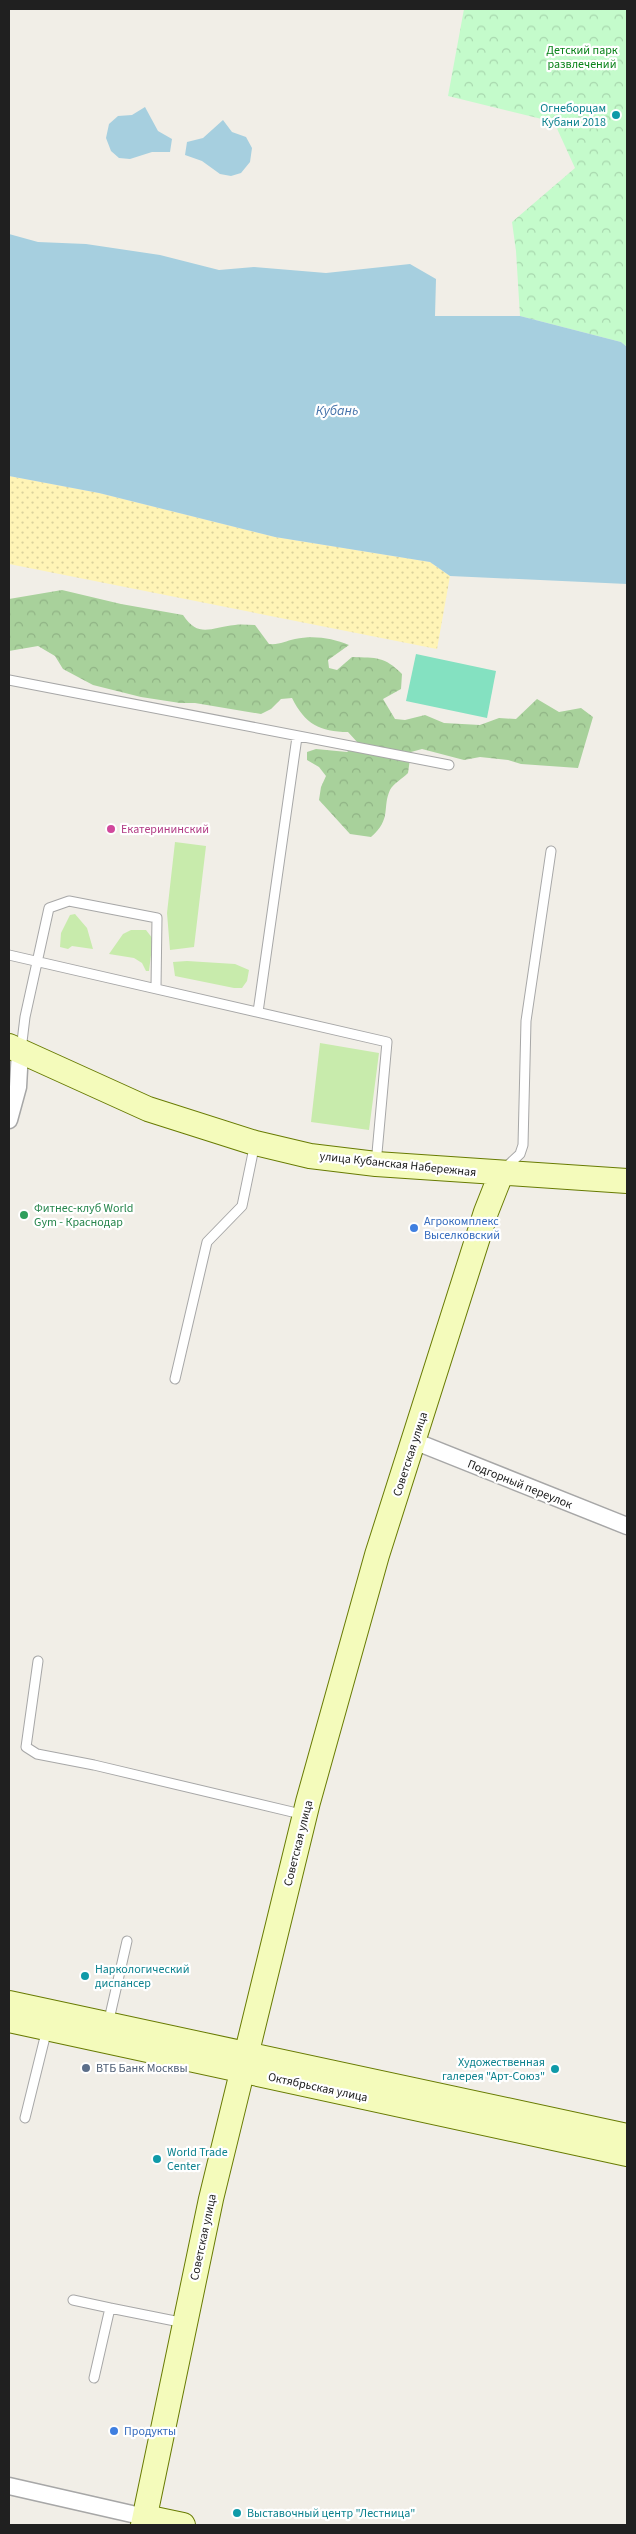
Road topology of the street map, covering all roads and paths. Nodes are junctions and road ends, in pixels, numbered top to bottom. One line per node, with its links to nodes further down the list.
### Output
1 (9, 680): 2 (lane)
2 (296, 737): 3 (lane); 8 (lane)
3 (449, 765)
4 (551, 851): 13 (lane)
5 (9, 955): 6 (lane)
6 (36, 962): 7 (lane); 7 (lane); 9 (lane)
7 (156, 987): 8 (lane)
8 (258, 1012): 12 (lane)
9 (14, 1049): 10 (street); 11 (street, улица Кубанская Набережная)
10 (9, 1120)
11 (254, 1143): 12 (street, улица Кубанская Набережная); 15 (lane)
12 (376, 1164): 13 (street, улица Кубанская Набережная)
13 (501, 1174): 14 (street, улица Кубанская Набережная); 16 (street, Советская улица)
14 (627, 1181)
15 (175, 1379)
16 (414, 1441): 17 (street, Подгорный переулок); 19 (street, Советская улица)
17 (627, 1526)
18 (38, 1661): 19 (lane)
19 (305, 1815): 25 (street, Советская улица)
20 (128, 1941): 23 (lane)
21 (9, 2003): 23 (street, Октябрьская улица)
22 (9, 2020): 24 (street, Октябрьская улица)
23 (108, 2025): 25 (street, Октябрьская улица)
24 (47, 2029): 25 (street, Октябрьская улица); 26 (lane)
25 (243, 2063): 27 (street, Октябрьская улица); 28 (street, Октябрьская улица); 31 (street, Советская улица)
26 (26, 2118)
27 (627, 2136)
28 (627, 2154)
29 (73, 2300): 30 (lane)
30 (110, 2308): 31 (lane); 32 (lane)
31 (185, 2323): 34 (street, Советская улица)
32 (94, 2378)
33 (9, 2486): 34 (street)
34 (144, 2521): 35 (street)
35 (183, 2525)

